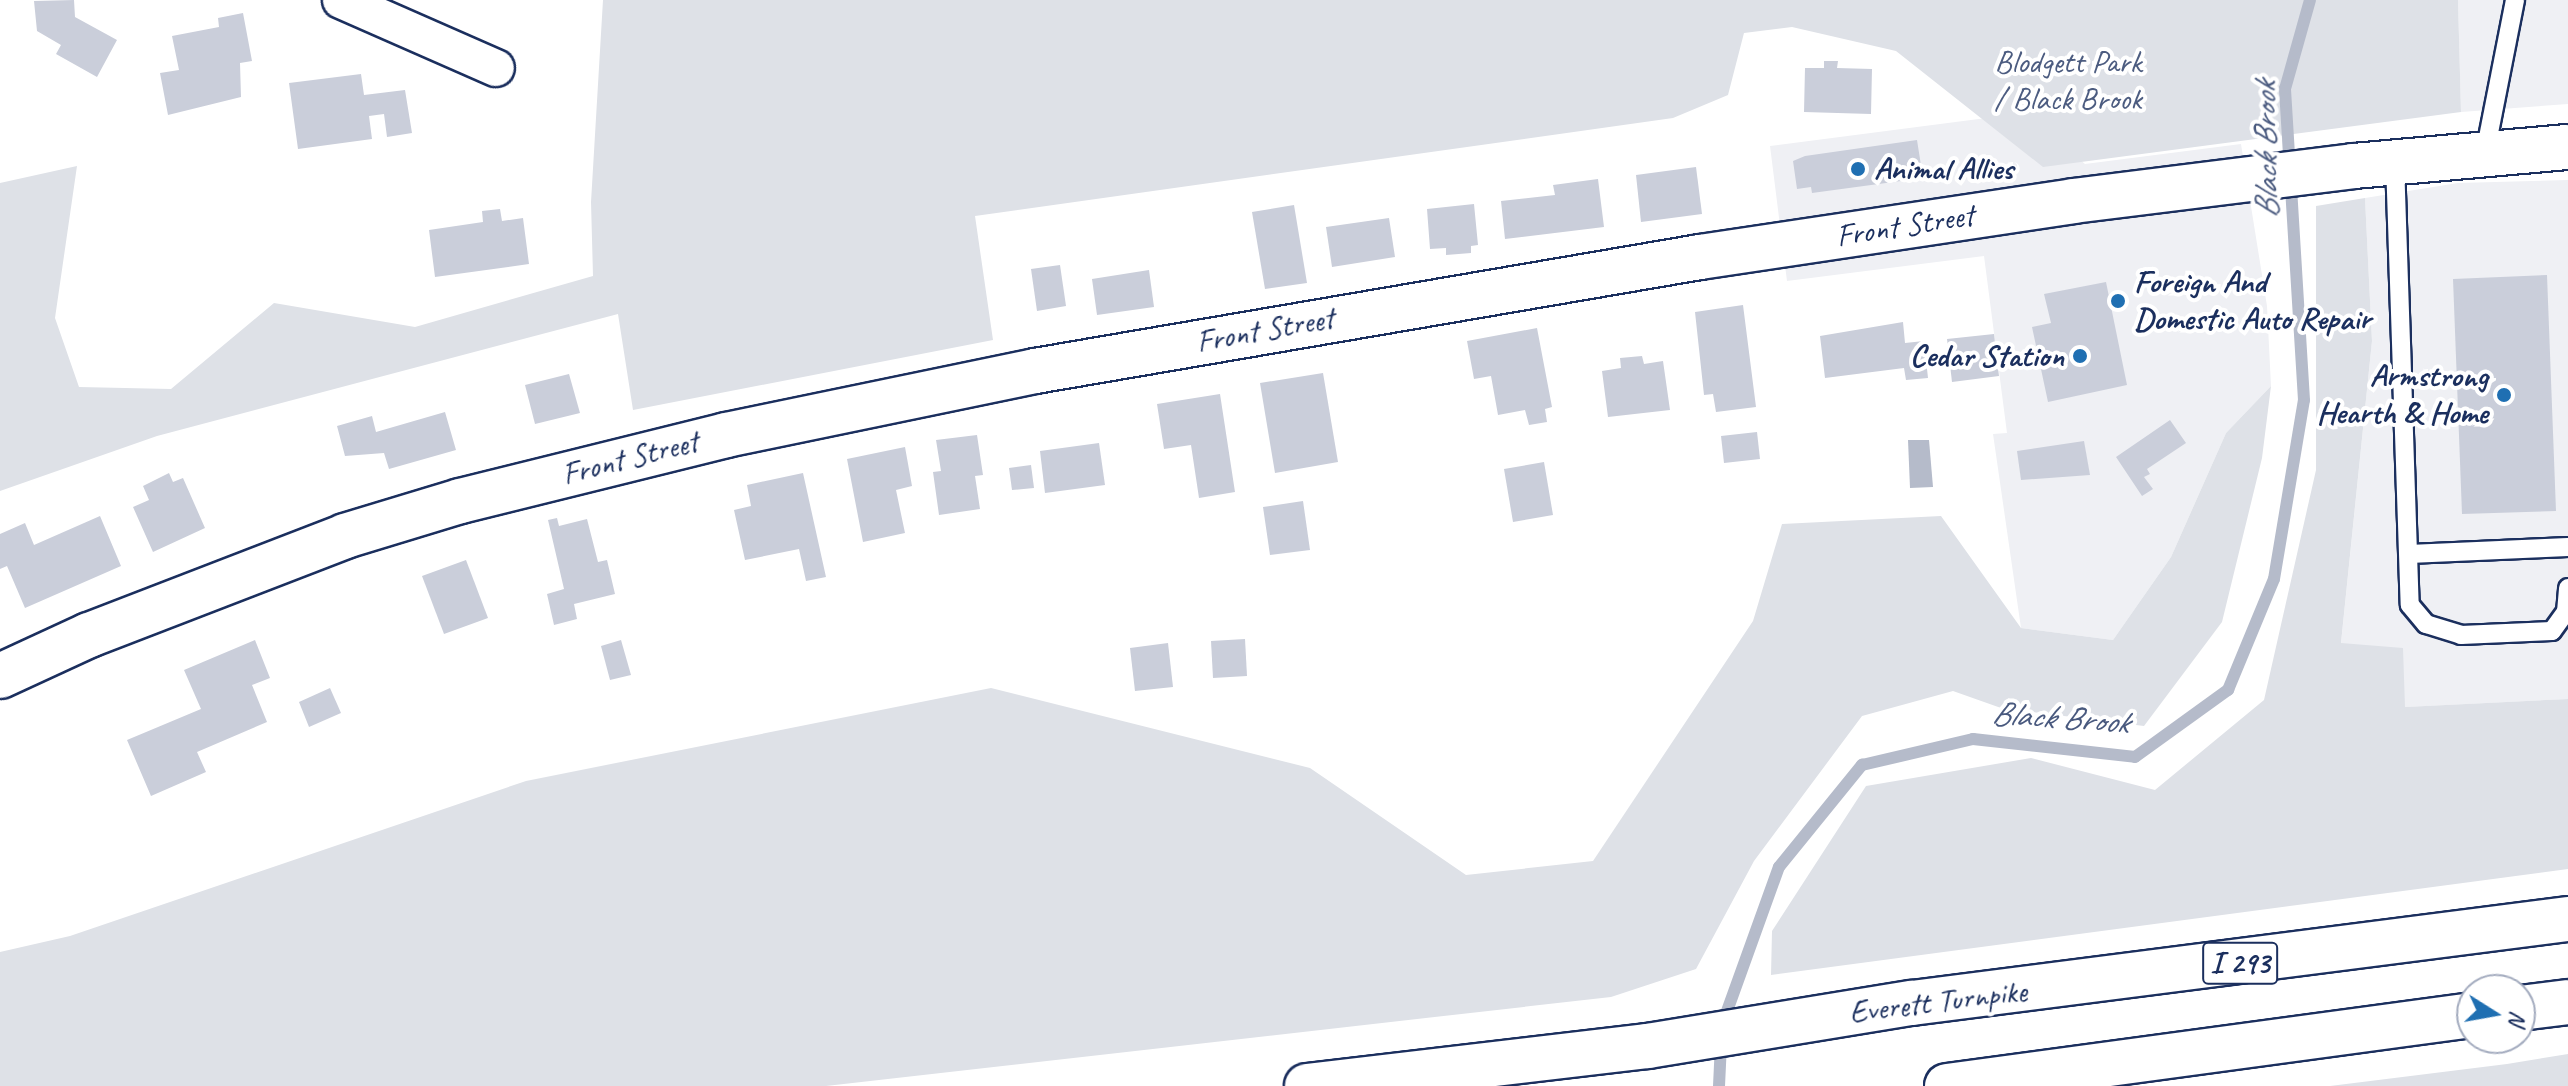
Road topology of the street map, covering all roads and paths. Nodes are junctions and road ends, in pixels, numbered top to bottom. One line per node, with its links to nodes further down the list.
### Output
1 (341, 0): 3 (street)
2 (2515, 0): 5 (lane)
3 (496, 68)
4 (2568, 147): 5 (main road, Front Street)
5 (2485, 153): 6 (main road, Front Street)
6 (2375, 164): 8 (lane); 10 (main road, Front Street)
7 (2568, 547): 8 (lane)
8 (2409, 554): 9 (lane)
9 (2568, 588)
10 (0, 676)
11 (2568, 919): 15 (main road, Everett Turnpike / I 293)
12 (2568, 1002): 13 (main road)
13 (2536, 1006)
14 (2456, 1017): 16 (main road)
15 (1307, 1086)
16 (1947, 1086)

